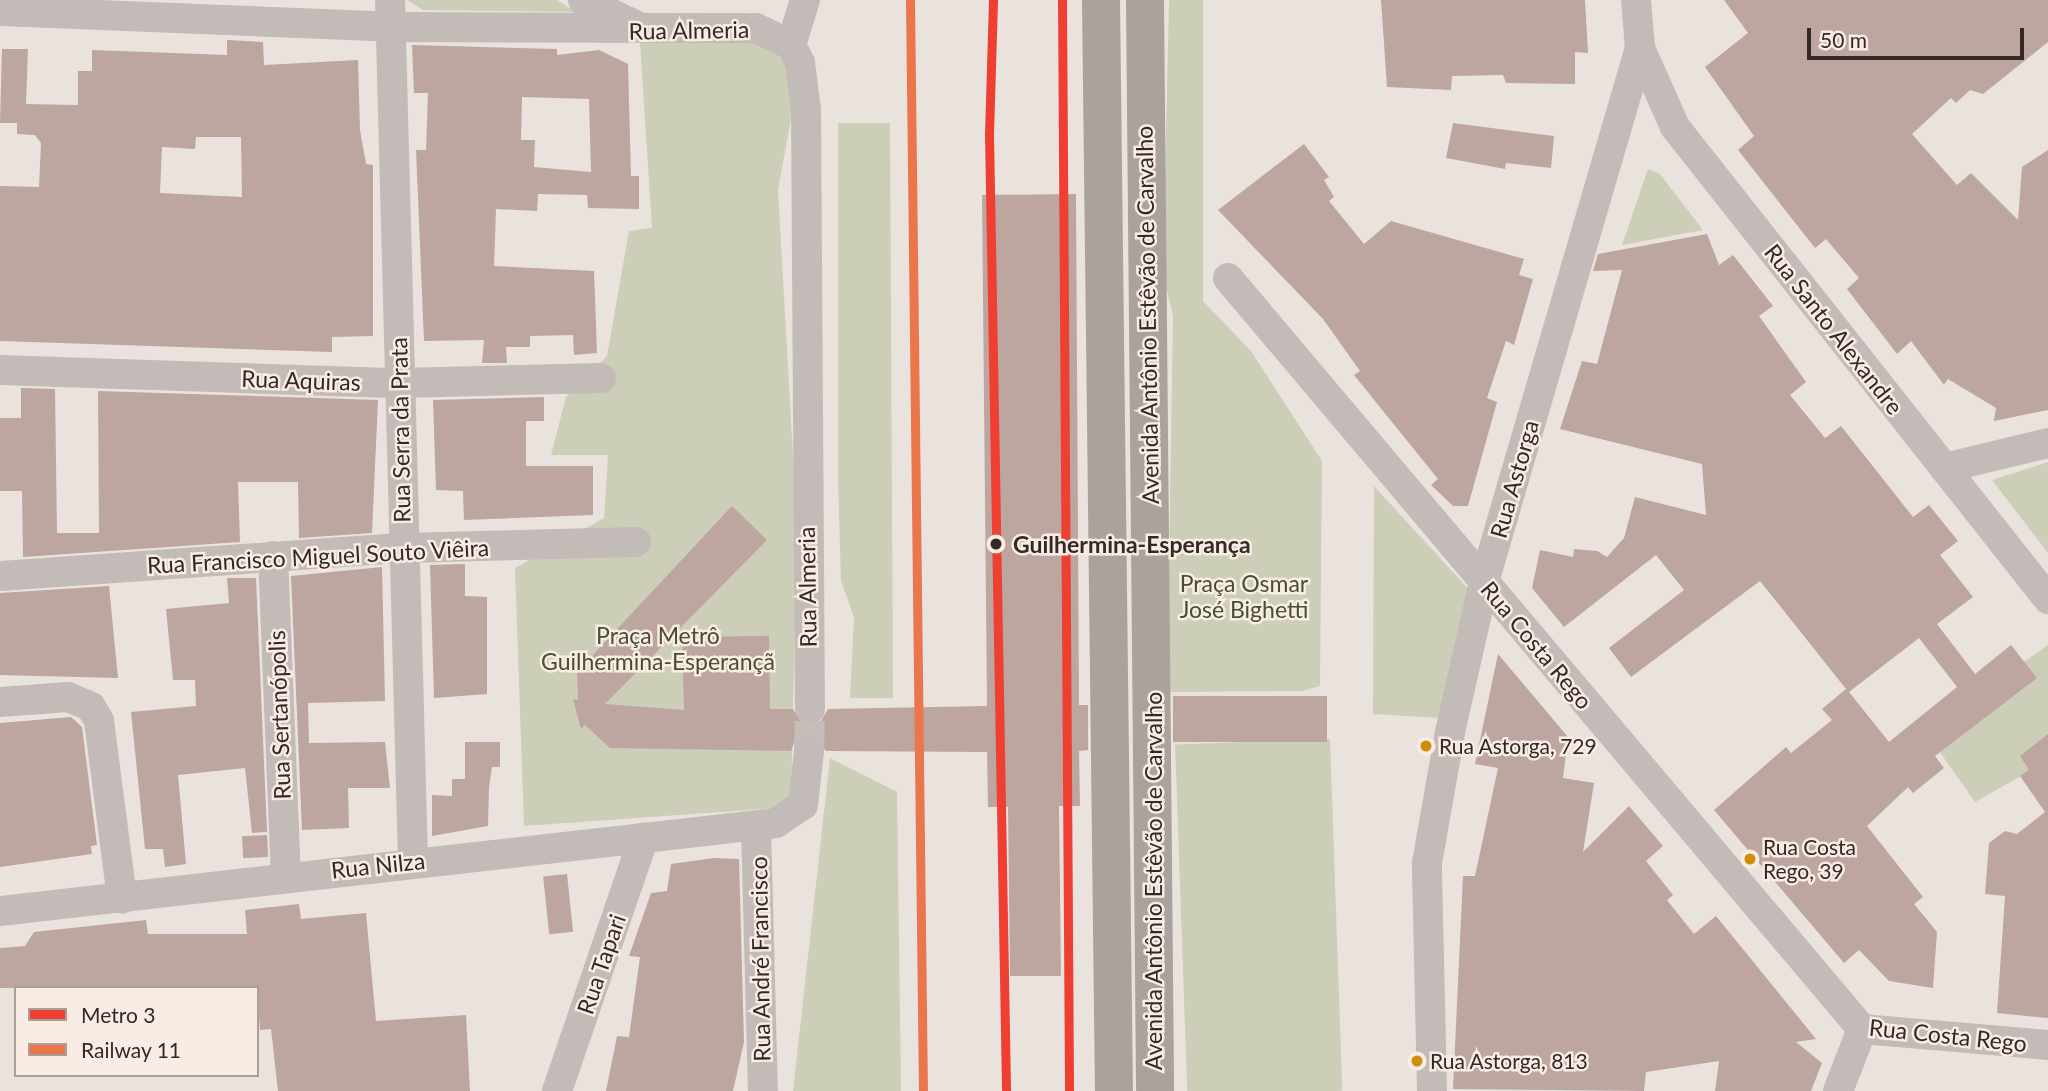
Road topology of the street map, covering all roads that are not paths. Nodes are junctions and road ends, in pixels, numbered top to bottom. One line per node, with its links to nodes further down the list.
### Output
1 (583, 0): 9 (street)
2 (640, 0): 9 (street)
3 (806, 0): 10 (street)
4 (1101, 0): 37 (highway, Avenida Antônio Estêvão de Carvalho)
5 (1145, 0): 38 (highway, Avenida Antônio Estêvão de Carvalho)
6 (1636, 0): 11 (street, Rua Astorga)
7 (0, 11): 8 (street, Rua Almeria)
8 (390, 14): 9 (street, Rua Almeria); 15 (street, Rua Serra da Prata)
9 (649, 31): 10 (street, Rua Almeria)
10 (791, 45): 25 (street, Rua Almeria)
11 (1640, 48): 17 (street, Rua Santo Alexandre); 22 (street, Rua Astorga)
12 (1228, 278): 22 (street, Rua Costa Rego)
13 (0, 370): 15 (street, Rua Aquiras)
14 (601, 378): 15 (street, Rua Aquiras)
15 (399, 383): 19 (street, Rua Serra da Prata)
16 (2048, 443): 17 (street)
17 (1944, 468): 23 (street, Rua Santo Alexandre)
18 (636, 542): 19 (street, Rua Francisco Miguel Souto Viêira)
19 (403, 548): 20 (street, Rua Francisco Miguel Souto Viêira); 29 (street, Rua Serra da Prata)
20 (273, 556): 21 (street, Rua Francisco Miguel Souto Viêira); 30 (street, Rua Sertanópolis)
21 (0, 576)
22 (1484, 582): 33 (street, Rua Costa Rego); 39 (street, Rua Astorga)
23 (2048, 599)
24 (0, 702): 31 (street)
25 (810, 709)
26 (809, 751): 27 (street)
27 (756, 827): 28 (street, Rua Nilza); 36 (street, Rua André Francisco)
28 (644, 837): 29 (street, Rua Nilza); 35 (street, Rua Tapari)
29 (413, 861): 30 (street, Rua Nilza)
30 (286, 874): 31 (street, Rua Nilza)
31 (122, 899): 32 (street, Rua Nilza)
32 (0, 911)
33 (1862, 1029): 34 (street, Rua Costa Rego); 40 (street)
34 (2048, 1045)
35 (557, 1091)
36 (763, 1091)
37 (1114, 1091)
38 (1155, 1091)
39 (1432, 1091)
40 (1838, 1091)

